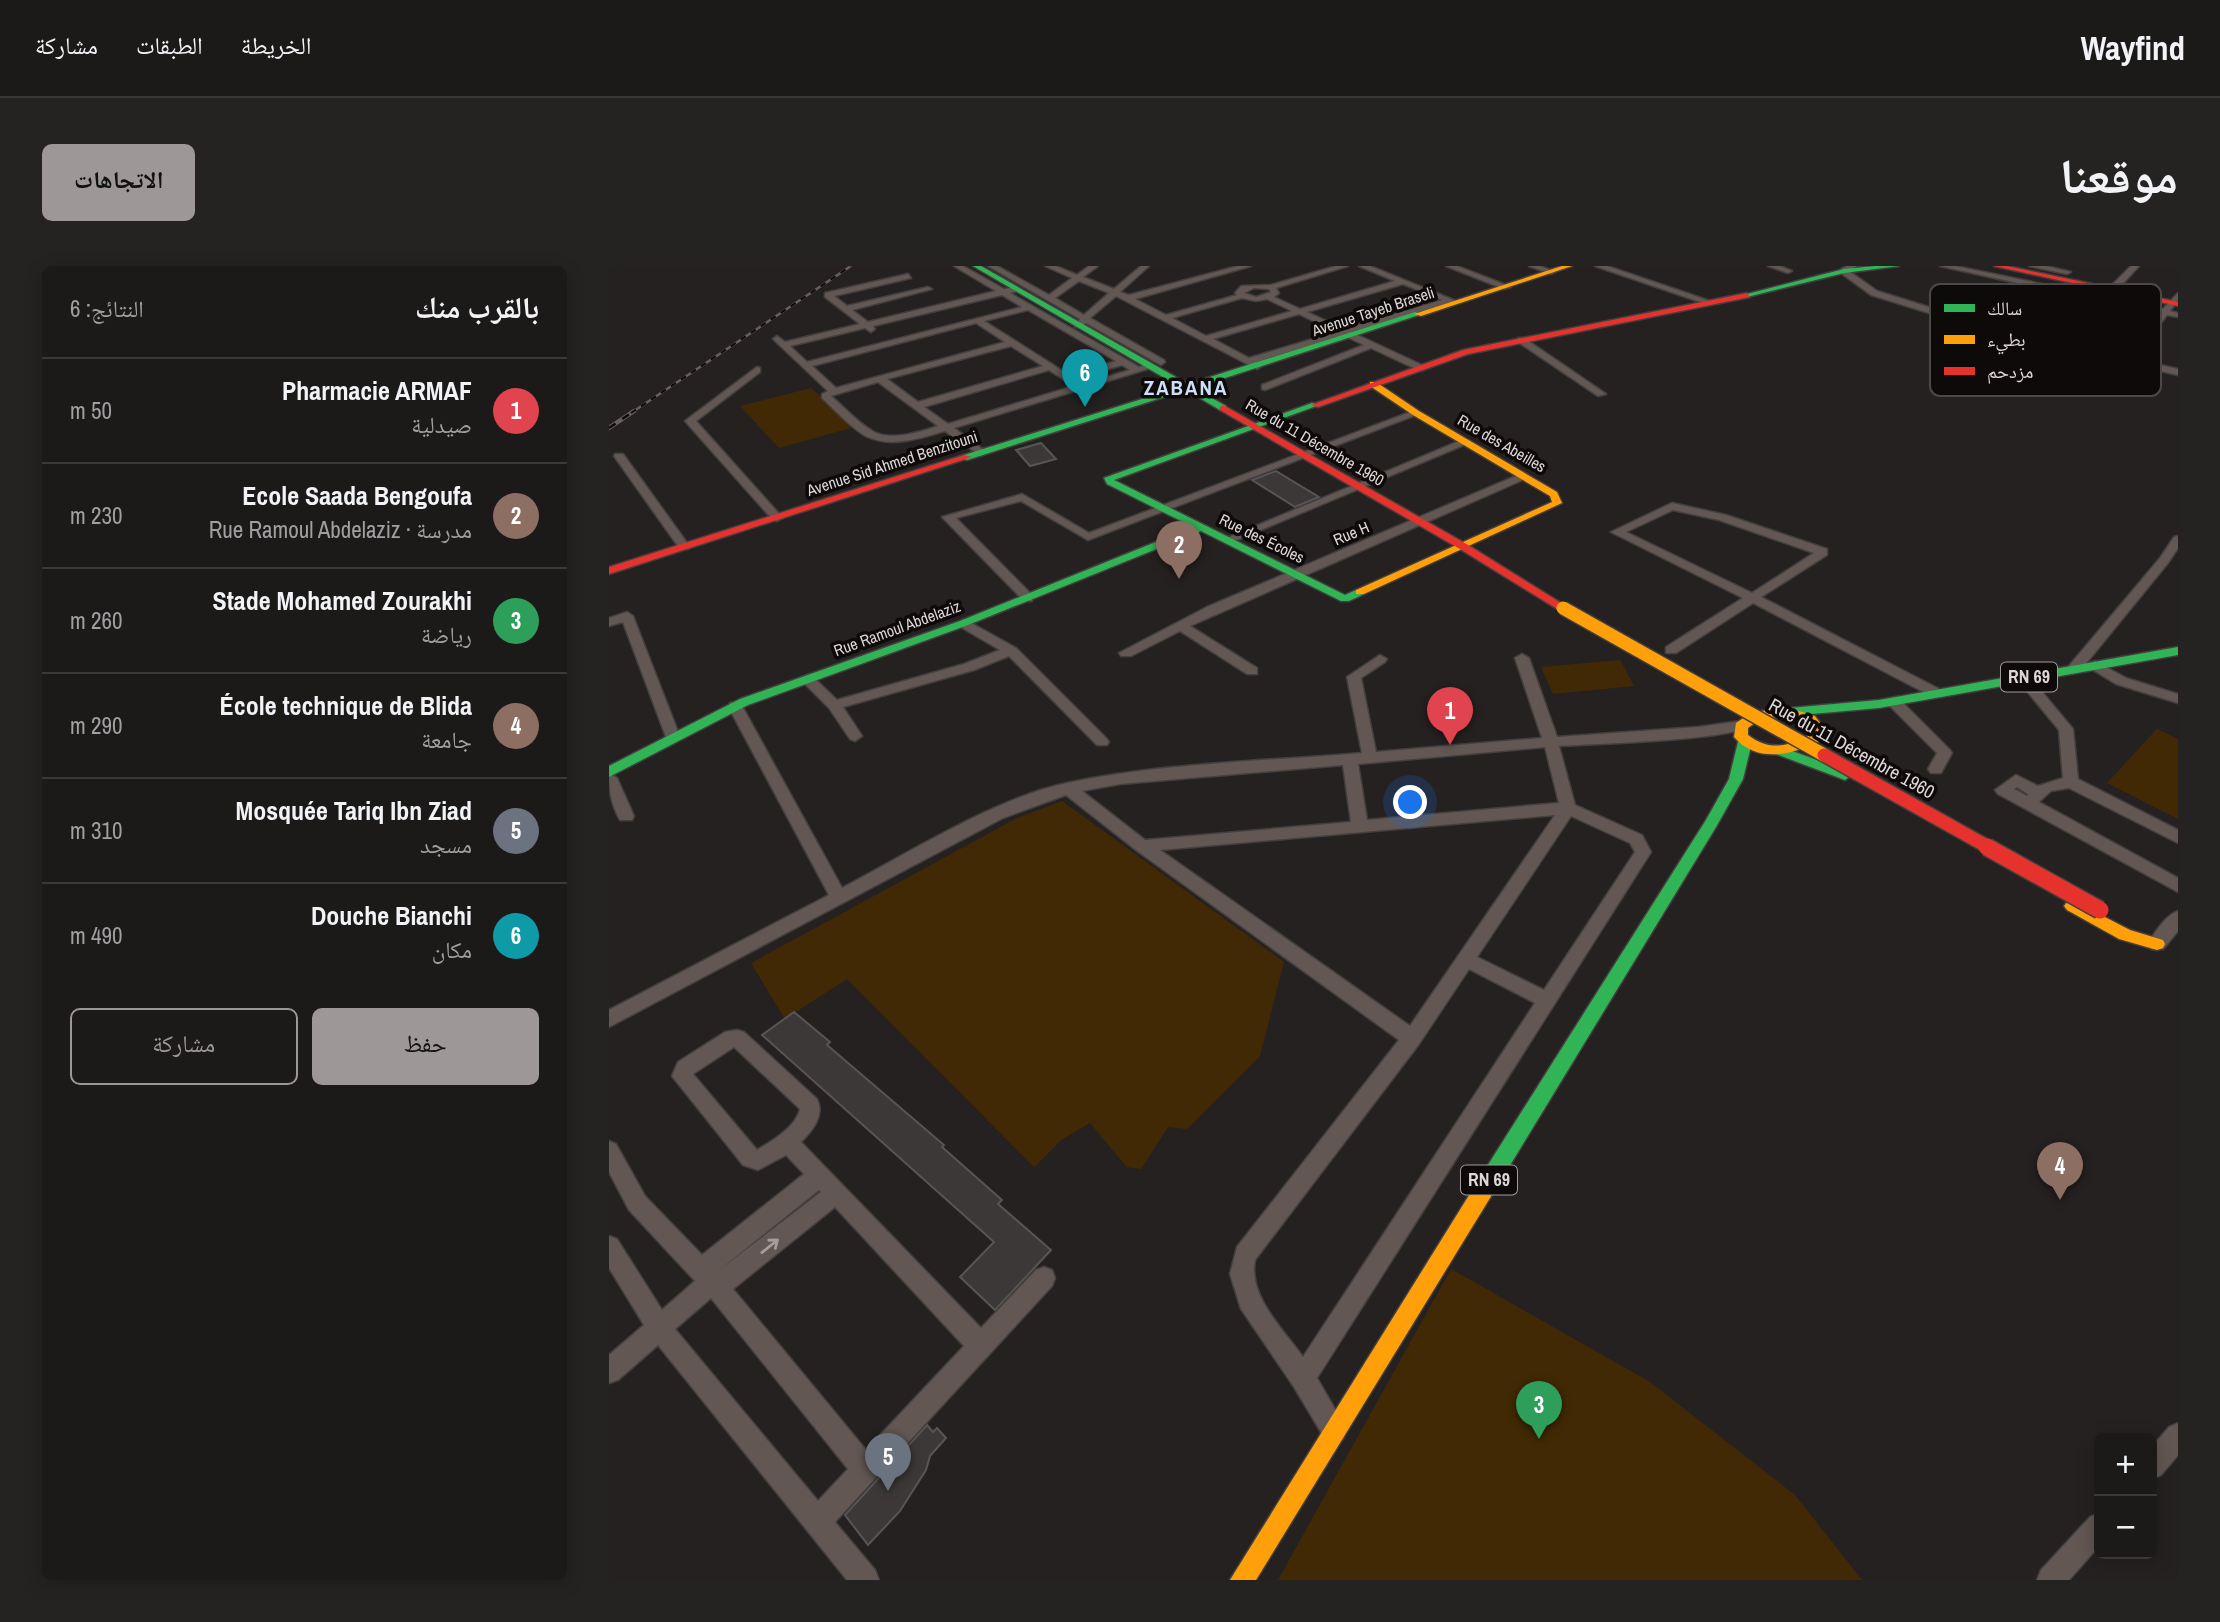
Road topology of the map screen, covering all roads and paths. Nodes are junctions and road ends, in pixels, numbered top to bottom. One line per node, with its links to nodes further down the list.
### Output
1 (893, 266): 25 (street)
2 (958, 266): 28 (street)
3 (975, 266): 28 (main road, Rue du 11 Décembre 1960)
4 (1049, 266): 26 (street)
5 (1094, 266): 26 (street)
6 (1145, 266): 39 (street)
7 (1197, 266): 24 (street)
8 (1247, 266): 24 (street)
9 (1343, 266): 40 (street)
10 (1363, 266): 29 (street)
11 (1450, 266): 37 (street)
12 (1569, 266): 20 (main road, Avenue Tayeb Braseli)
13 (1599, 266): 46 (street)
14 (1772, 266): 22 (street)
15 (1896, 266): 21 (main road)
16 (1944, 266): 33 (street)
17 (1997, 266): 23 (main road)
18 (2033, 266): 23 (street)
19 (2135, 266): 35 (street)
20 (1544, 268): 37 (main road, Avenue Tayeb Braseli)
21 (1856, 268): 46 (main road); 48 (street)
22 (1788, 271)
23 (2067, 273): 34 (main road)
24 (1216, 274): 27 (street); 43 (street)
25 (908, 276): 38 (street); 51 (street)
26 (1080, 278): 39 (street); 42 (street)
27 (1227, 278)
28 (1006, 279): 42 (street); 47 (street); 50 (street); 56 (main road, Rue du 11 Décembre 1960)
29 (1402, 282): 45 (street); 53 (street)
30 (1237, 283): 36 (street)
31 (1958, 284): 32 (street)
32 (1985, 284)
33 (2048, 284)
34 (2096, 284)
35 (2118, 284)
36 (1248, 287): 40 (street); 41 (street)
37 (1507, 287): 45 (main road, Avenue Tayeb Braseli)
38 (928, 289): 47 (street); 51 (street)
39 (1114, 291): 43 (street); 56 (street)
40 (1269, 292): 41 (street); 53 (street)
41 (1242, 296): 54 (street)
42 (1050, 298): 56 (street)
43 (1129, 298): 54 (street)
44 (1922, 299): 48 (street)
45 (1452, 301): 59 (main road, Avenue Tayeb Braseli)
46 (1709, 302): 62 (main road)
47 (951, 304): 58 (street)
48 (1911, 304): 52 (street)
49 (2174, 306): 57 (street)
50 (1030, 307): 55 (street); 68 (street)
51 (848, 308): 58 (street)
52 (1930, 310)
53 (1301, 312): 59 (street); 61 (street)
54 (1166, 317): 61 (street)
55 (978, 321): 63 (street); 64 (street)
56 (1081, 321): 68 (main road, Rue du 11 Décembre 1960); 68 (street)
57 (2161, 321)
58 (867, 325): 64 (street); 66 (street)
59 (1348, 333): 65 (street); 67 (main road, Avenue Tayeb Braseli)
60 (775, 337): 66 (street)
61 (1207, 338): 67 (street)
62 (1521, 340): 71 (main road); 80 (street)
63 (1010, 343): 70 (street); 74 (street)
64 (890, 344): 69 (street)
65 (1373, 344): 71 (street); 78 (street)
66 (784, 345): 69 (street)
67 (1253, 363): 77 (main road, Avenue Tayeb Braseli)
68 (1141, 364): 73 (street); 76 (street); 77 (main road, Rue du 11 Décembre 1960)
69 (805, 365): 79 (street)
70 (1049, 367): 73 (street); 81 (street)
71 (1421, 368): 75 (main road)
72 (757, 370): 92 (street)
73 (1067, 378): 76 (street)
74 (880, 379): 79 (street); 81 (street)
75 (1373, 384): 82 (main road, Rue des Abeilles); 83 (main road)
76 (1082, 387): 84 (street)
77 (1186, 387): 83 (main road, Rue du 11 Décembre 1960); 86 (main road, Avenue Sid Ahmed Benzitouni)
78 (1265, 387)
79 (834, 391): 84 (street)
80 (1601, 394)
81 (916, 405): 84 (street)
82 (1416, 413): 85 (main road, Rue des Abeilles); 87 (street)
83 (1251, 426): 87 (main road, Rue du 11 Décembre 1960); 91 (main road, Rue des Écoles)
84 (946, 429): 86 (street)
85 (1466, 442): 89 (main road, Rue des Abeilles); 90 (street)
86 (981, 453): 92 (main road, Avenue Sid Ahmed Benzitouni)
87 (1302, 455): 90 (main road, Rue du 11 Décembre 1960); 91 (street)
88 (619, 456): 97 (street)
89 (1523, 476): 93 (street, Rue H); 98 (main road, Rue des Abeilles)
90 (1355, 486): 93 (main road, Rue du 11 Décembre 1960); 96 (street)
91 (1163, 509): 94 (main road, Rue des Écoles); 104 (street)
92 (777, 518): 97 (main road, Avenue Sid Ahmed Benzitouni)
93 (1418, 522): 98 (main road, Rue du 11 Décembre 1960); 102 (street, Rue H)
94 (1202, 527): 96 (main road, Rue des Écoles); 104 (main road, Rue Ramoul Abdelaziz)
95 (2178, 539): 99 (street)
96 (1228, 540): 102 (main road, Rue des Écoles)
97 (684, 547): 101 (main road, Avenue Sid Ahmed Benzitouni)
98 (1464, 547): 102 (main road, Rue des Écoles); 103 (main road, Rue du 11 Décembre 1960)
99 (2164, 560): 100 (street); 116 (street)
100 (2178, 564)
101 (609, 571)
102 (1295, 574): 108 (street, Rue H)
103 (1526, 587): 126 (main road, Rue du 11 Décembre 1960); 127 (main road, Rue du 11 Décembre 1960); 150 (main road, Rue du 11 Décembre 1960, bridge)
104 (1028, 598): 107 (main road, Rue Ramoul Abdelaziz)
105 (1753, 598): 105 (street); 109 (street); 120 (street)
106 (609, 622): 130 (street)
107 (964, 623): 110 (street); 119 (main road, Rue Ramoul Abdelaziz)
108 (1181, 626): 112 (street, Rue H); 117 (street)
109 (1671, 650)
110 (1011, 651): 123 (street); 132 (street)
111 (2178, 651): 115 (main road, RN 69)
112 (1126, 653)
113 (1522, 658): 131 (street)
114 (1380, 659): 134 (street)
115 (2095, 665): 116 (main road, RN 69); 121 (street)
116 (2074, 668): 118 (main road, RN 69)
117 (1252, 671)
118 (2023, 678): 120 (main road, RN 69); 140 (street)
119 (807, 679): 123 (street); 124 (main road, Rue Ramoul Abdelaziz)
120 (1938, 694): 122 (main road, RN 69)
121 (2178, 699)
122 (1887, 703): 125 (main road); 128 (main road); 136 (street)
123 (834, 705): 129 (street)
124 (735, 706): 130 (main road, Rue Ramoul Abdelaziz); 148 (street)
125 (1789, 712): 126 (main road); 128 (main road, Rue du 11 Décembre 1960)
126 (1770, 713): 127 (main road)
127 (1743, 732): 131 (street); 133 (main road, Rue du 11 Décembre 1960); 139 (main road)
128 (1816, 735): 133 (main road); 150 (main road, Rue du 11 Décembre 1960)
129 (855, 736)
130 (673, 737): 137 (main road, Rue Ramoul Abdelaziz)
131 (1551, 741): 134 (street); 142 (street)
132 (1102, 742)
133 (1779, 751): 139 (main road); 150 (main road, Rue du 11 Décembre 1960)
134 (1370, 757): 135 (street)
135 (1350, 758): 141 (street); 144 (street)
136 (1936, 769)
137 (609, 772)
138 (609, 778): 143 (street)
139 (1736, 779): 166 (main road, RN 69)
140 (2071, 782): 145 (street); 147 (street)
141 (1068, 788): 146 (street); 148 (street)
142 (1568, 808): 144 (street); 151 (street); 152 (street)
143 (626, 816)
144 (1360, 826): 146 (street)
145 (2178, 838)
146 (1142, 846): 154 (street)
147 (2178, 886)
148 (838, 896): 153 (street)
149 (2178, 918): 150 (street)
150 (2163, 947)
151 (1465, 959): 152 (street); 154 (street)
152 (1547, 1000): 165 (street)
153 (609, 1019)
154 (1412, 1038): 165 (street)
155 (787, 1142): 155 (street); 157 (street)
156 (609, 1151): 161 (street)
157 (819, 1176): 158 (street); 161 (street)
158 (835, 1194): 161 (street, one-way to 158); 163 (street)
159 (609, 1247): 162 (street)
160 (1044, 1278): 163 (street)
161 (710, 1280): 162 (street); 169 (street)
162 (660, 1329): 164 (street); 170 (street)
163 (981, 1346): 169 (street)
164 (609, 1370)
165 (1303, 1378): 166 (street)
166 (1334, 1430): 174 (main road, RN 69)
167 (2178, 1436): 168 (street)
168 (2157, 1460)
169 (865, 1469): 170 (street)
170 (818, 1520): 173 (street)
171 (2094, 1532): 172 (street)
172 (2059, 1578)
173 (865, 1580)
174 (1242, 1580)

